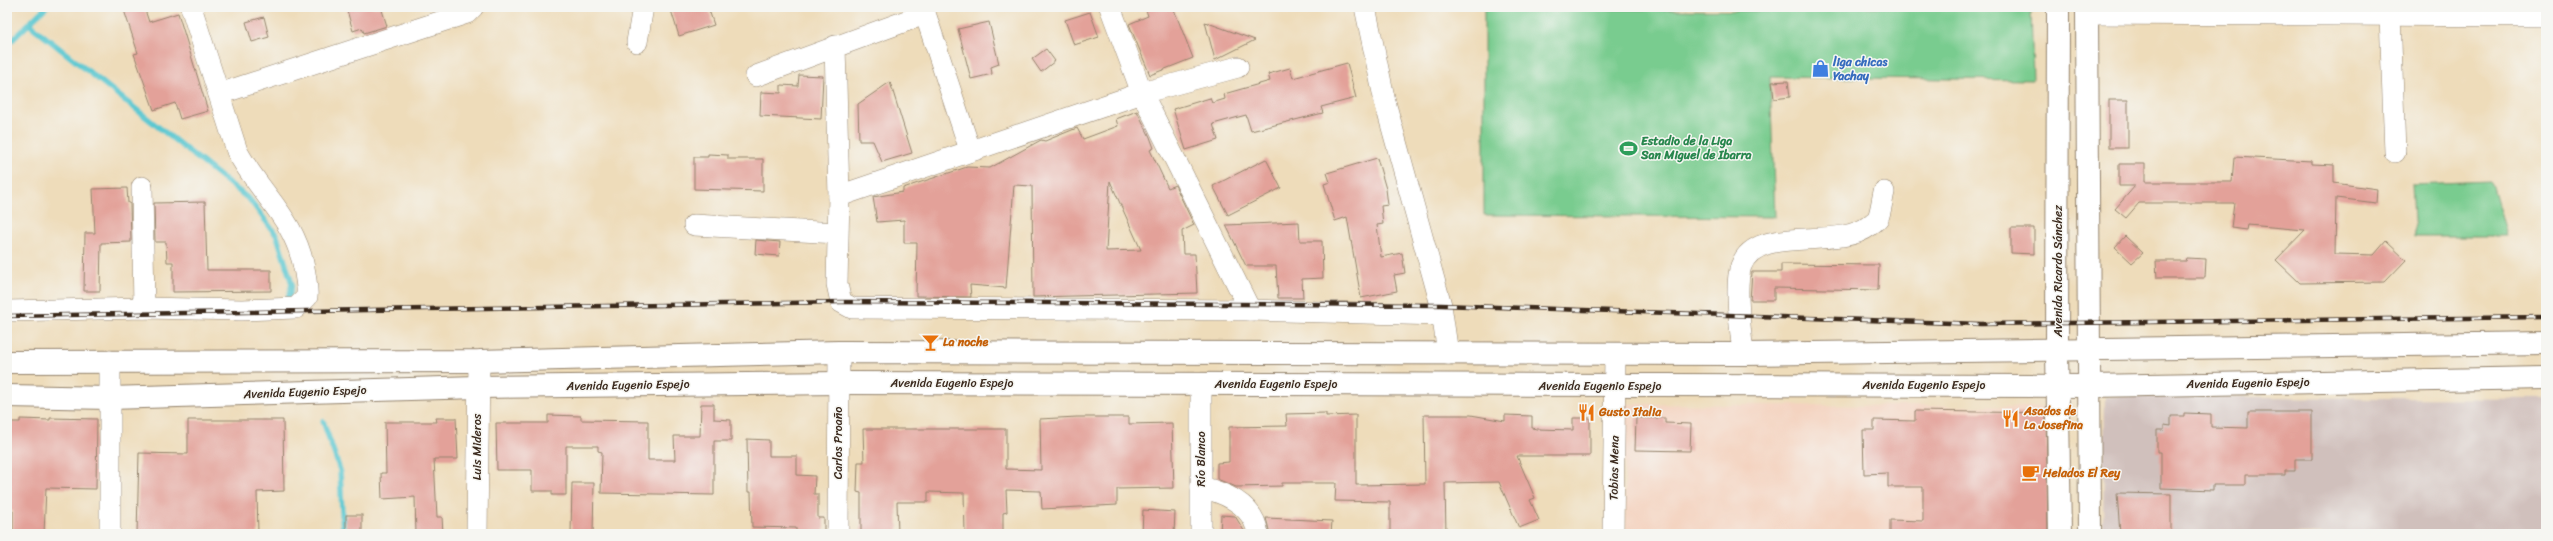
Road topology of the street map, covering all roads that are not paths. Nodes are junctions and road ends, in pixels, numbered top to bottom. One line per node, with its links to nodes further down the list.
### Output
1 (191, 7): 16 (street)
2 (473, 7): 16 (street)
3 (643, 7): 11 (street)
4 (1110, 7): 15 (street)
5 (1365, 7): 27 (street)
6 (2058, 7): 30 (main road, Avenida Ricardo Sánchez)
7 (924, 10): 12 (street); 17 (street)
8 (2087, 11): 9 (street); 29 (main road)
9 (2390, 15): 10 (street); 18 (street)
10 (2546, 16)
11 (637, 42)
12 (835, 46): 14 (street); 21 (street)
13 (1238, 67): 15 (street)
14 (756, 76)
15 (1142, 93): 17 (street); 25 (street)
16 (219, 94): 24 (street)
17 (970, 150): 21 (street)
18 (2395, 152)
19 (142, 187): 24 (street)
20 (1884, 192): 34 (street)
21 (839, 196): 23 (street)
22 (694, 225): 23 (street)
23 (837, 233): 25 (street)
24 (144, 308): 26 (street)
25 (1250, 310): 27 (street)
26 (7, 311)
27 (1442, 315): 32 (street)
28 (2546, 343): 29 (main road)
29 (2088, 350): 30 (main road); 43 (main road)
30 (2057, 351): 34 (main road); 41 (main road, Avenida Ricardo Sánchez)
31 (839, 352): 32 (main road); 35 (main road); 39 (street, Carlos Proaño)
32 (1448, 354): 33 (main road)
33 (1615, 354): 34 (main road); 42 (street, Tobias Mena)
34 (1743, 354)
35 (479, 360): 37 (main road); 44 (street, Luis Mideros)
36 (7, 362): 37 (main road)
37 (110, 362): 46 (street)
38 (2546, 378): 43 (main road, Avenida Eugenio Espejo)
39 (838, 383): 40 (main road, Avenida Eugenio Espejo); 44 (main road, Avenida Eugenio Espejo); 50 (street, Carlos Proaño)
40 (1201, 384): 42 (main road, Avenida Eugenio Espejo); 47 (street, Río Blanco)
41 (2059, 385): 42 (main road, Avenida Eugenio Espejo); 43 (main road, Avenida Eugenio Espejo); 54 (main road, Avenida Ricardo Sánchez)
42 (1616, 386): 53 (street, Tobias Mena)
43 (2089, 386): 55 (main road)
44 (478, 388): 46 (main road, Avenida Eugenio Espejo); 49 (street, Luis Mideros)
45 (7, 396): 46 (main road, Avenida Eugenio Espejo)
46 (110, 398): 48 (street)
47 (1201, 487): 51 (street, Río Blanco); 52 (street)
48 (110, 534)
49 (477, 534)
50 (838, 534)
51 (1201, 534)
52 (1258, 534)
53 (1613, 534)
54 (2060, 534)
55 (2090, 534)

